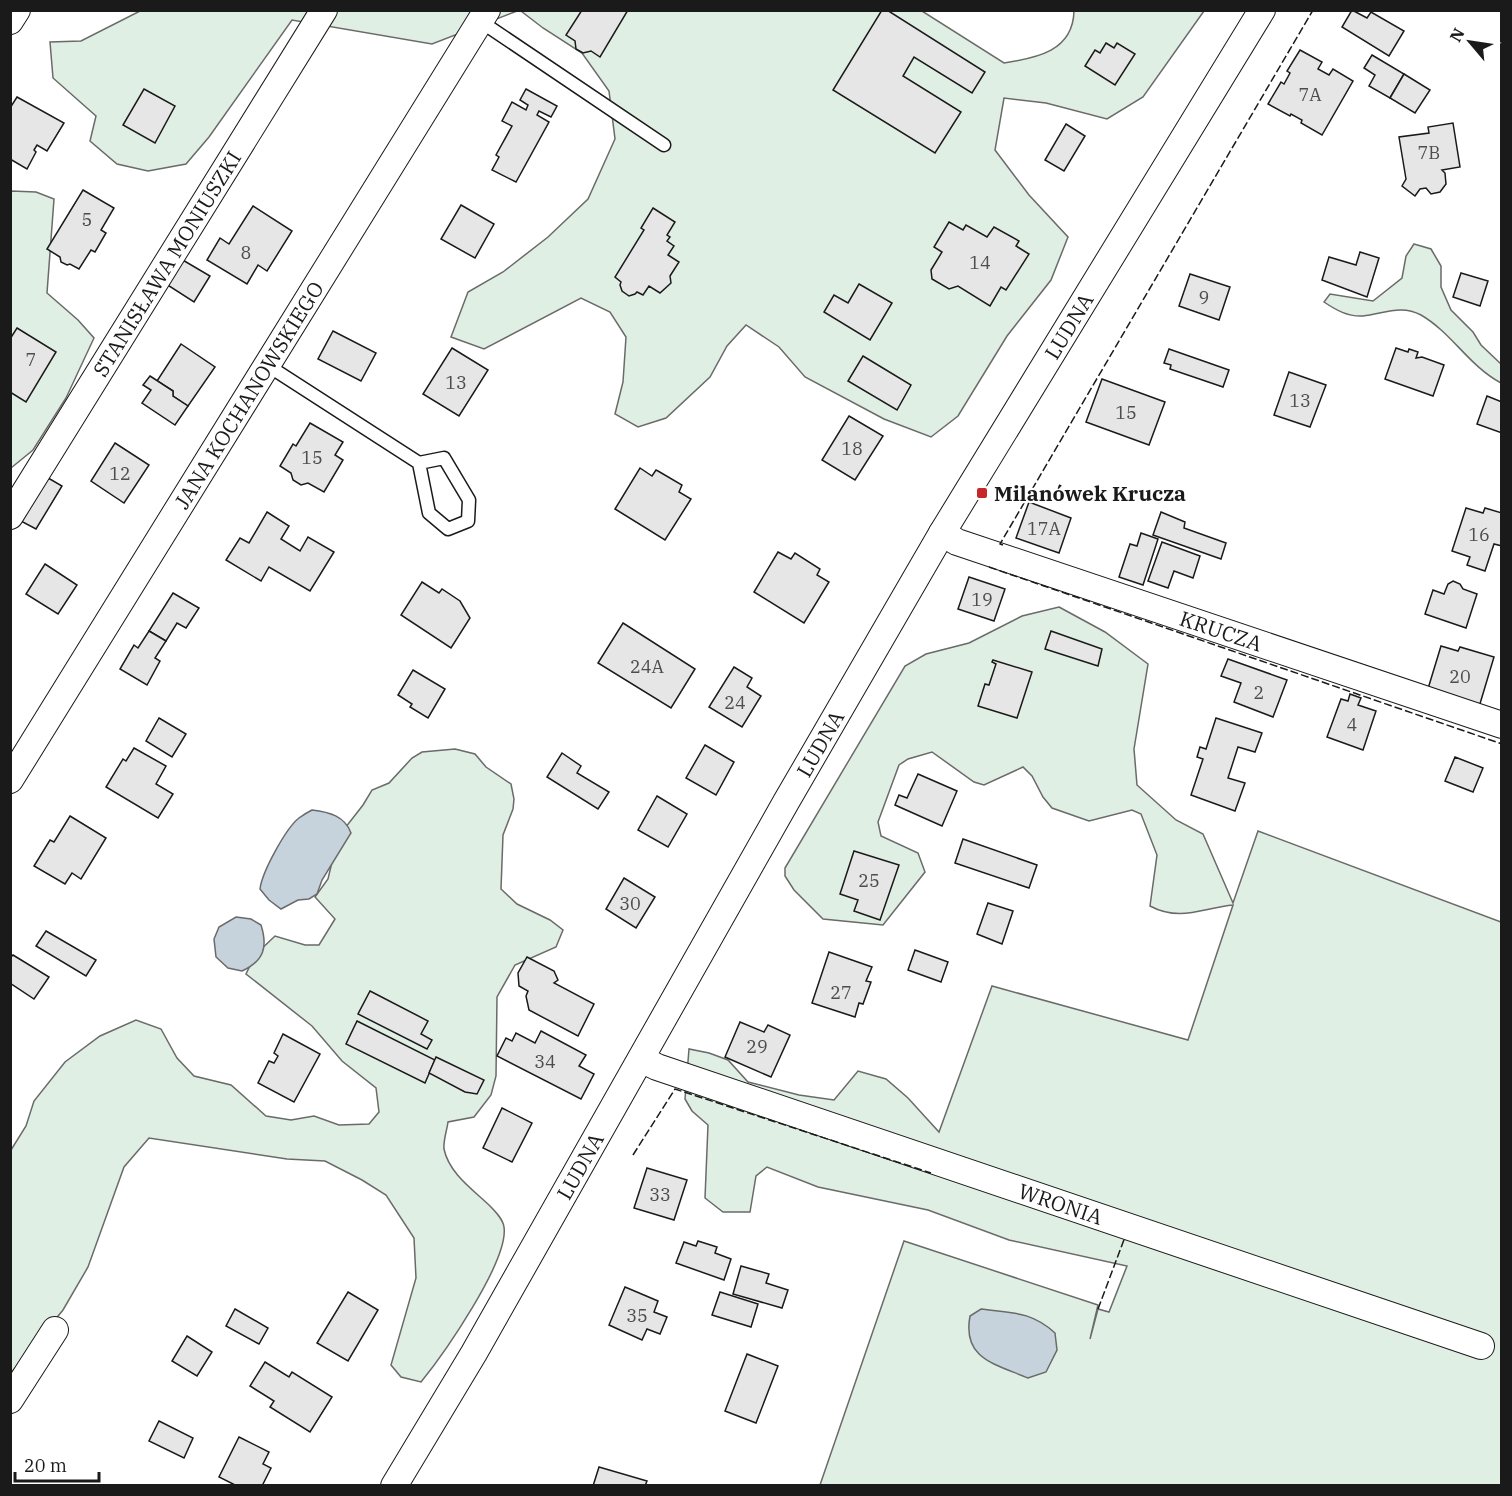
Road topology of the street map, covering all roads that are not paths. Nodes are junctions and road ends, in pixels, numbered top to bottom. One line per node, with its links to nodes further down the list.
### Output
1 (17, 10): 5 (street)
2 (324, 10): 9 (street, STANISŁAWA MONIUSZKI)
3 (1262, 10): 10 (street, LUDNA)
4 (483, 16): 6 (lane); 7 (street, JANA KOCHANOWSKIEGO)
5 (10, 21)
6 (664, 145)
7 (267, 365): 8 (lane); 12 (street, JANA KOCHANOWSKIEGO)
8 (419, 463): 8 (lane)
9 (10, 516)
10 (942, 533): 11 (street, KRUCZA); 13 (street, LUDNA)
11 (1502, 725)
12 (10, 780)
13 (641, 1059): 15 (street, WRONIA); 17 (street, LUDNA)
14 (55, 1330): 16 (street)
15 (1482, 1346)
16 (10, 1400)
17 (394, 1485)

